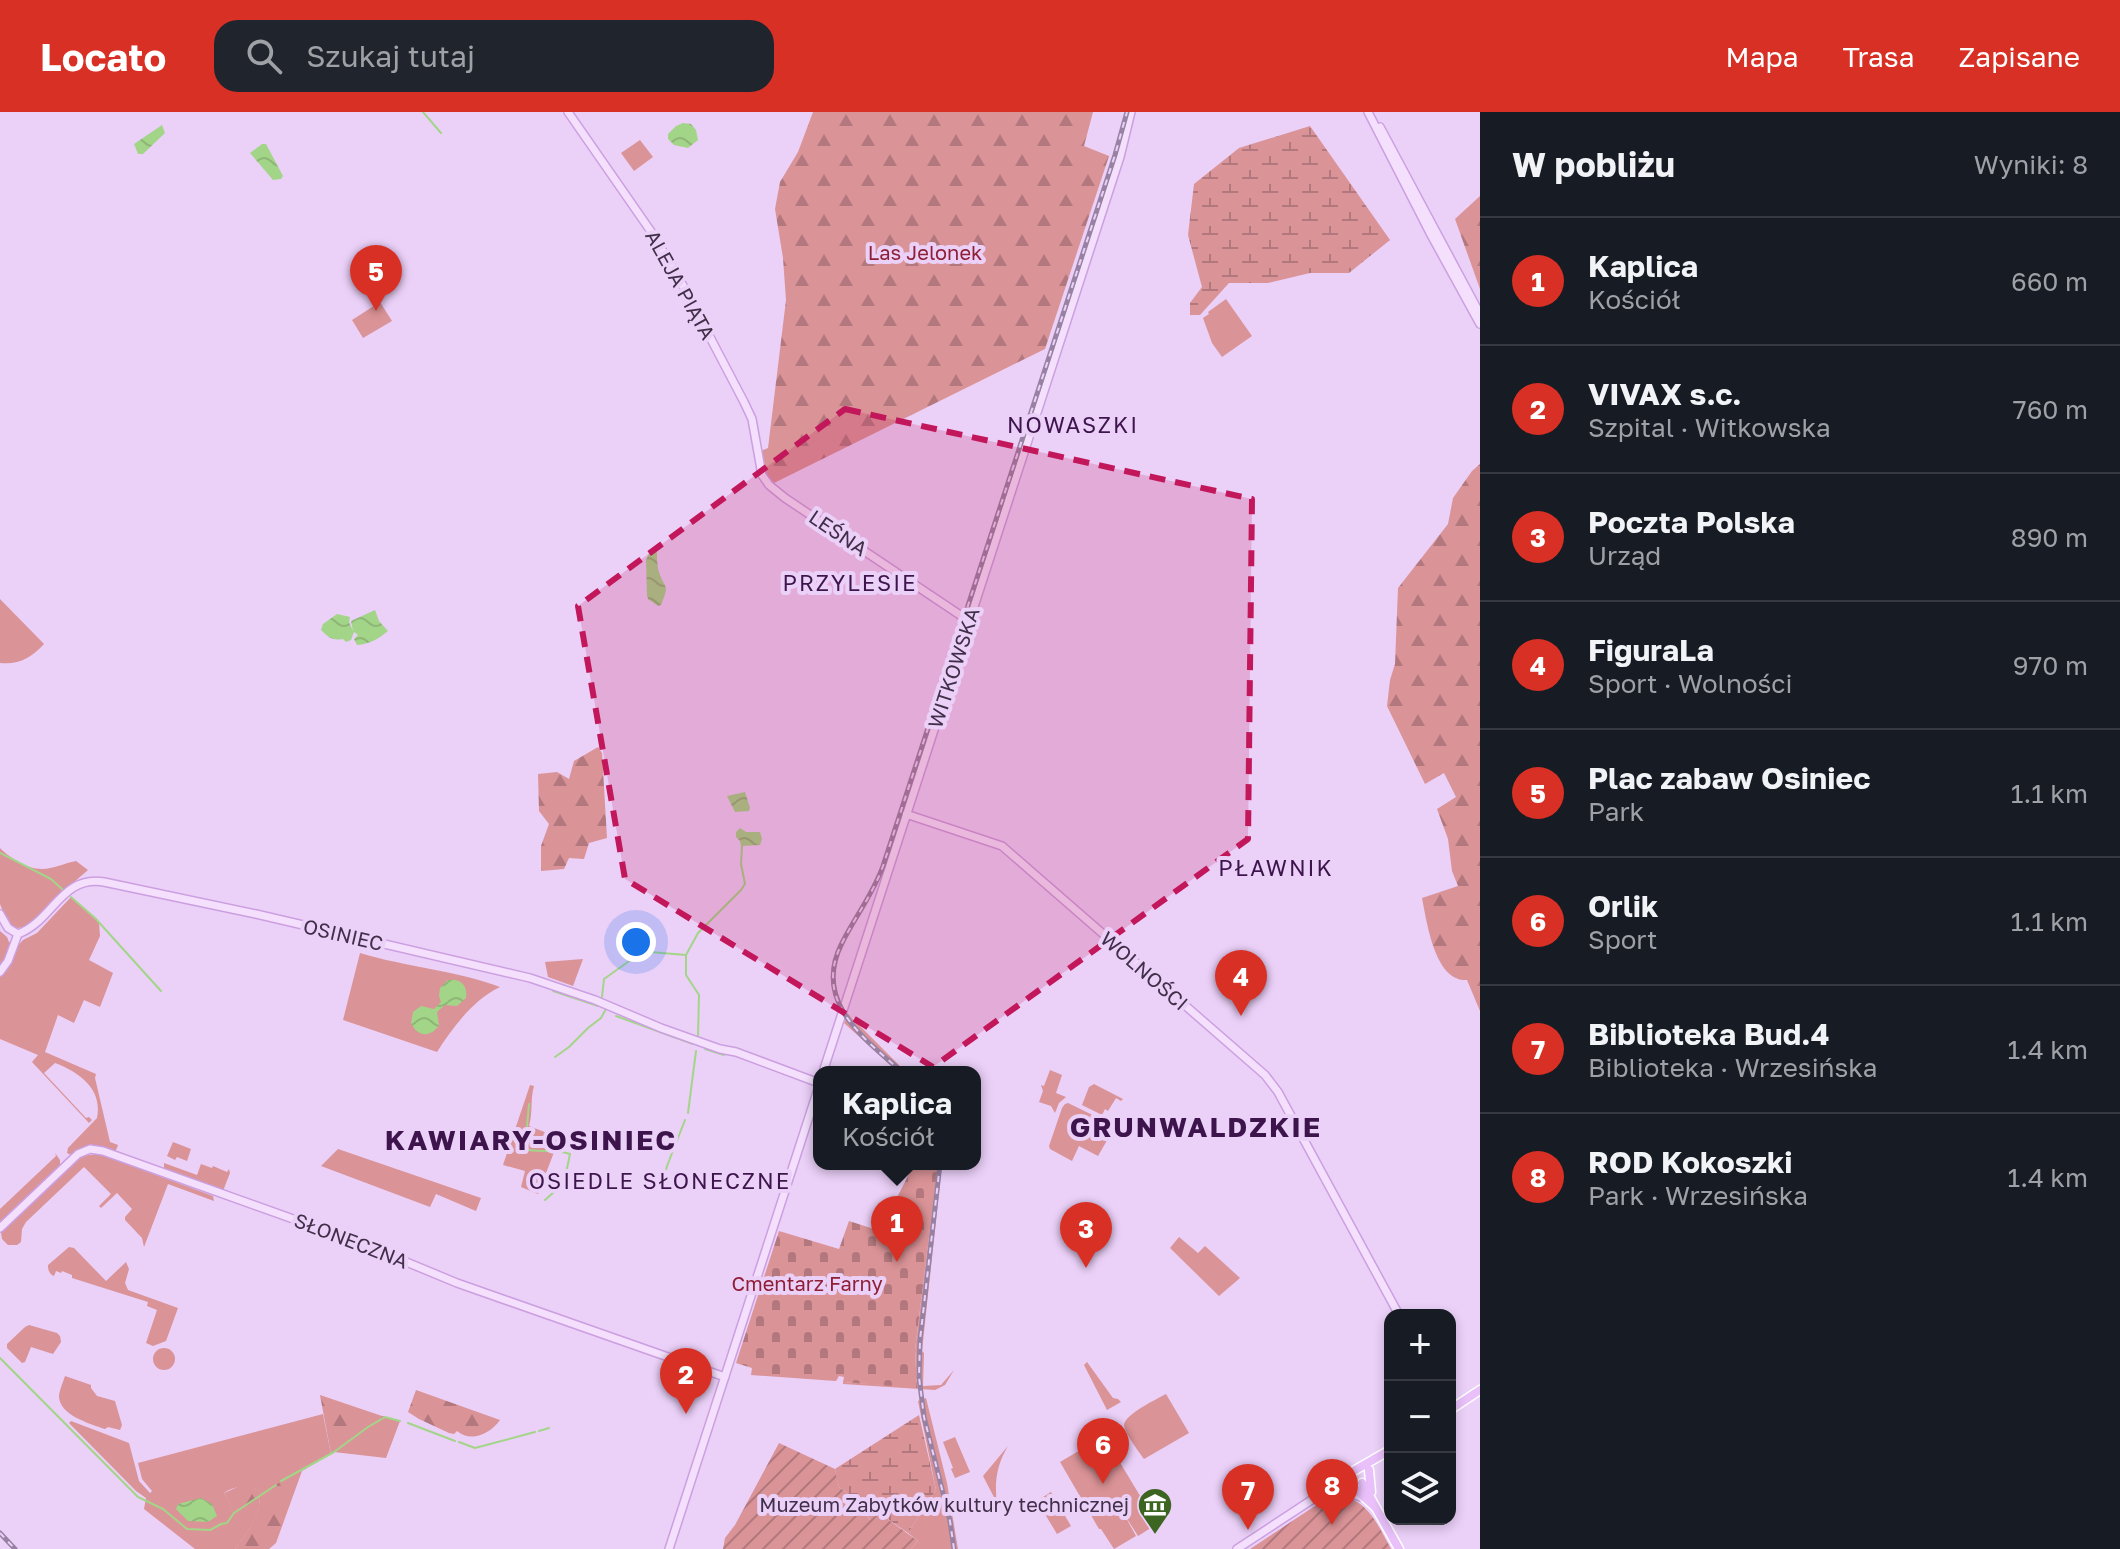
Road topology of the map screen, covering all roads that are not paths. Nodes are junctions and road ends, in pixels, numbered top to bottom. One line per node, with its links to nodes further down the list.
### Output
1 (568, 112): 6 (street, ALEJA PIĄTA)
2 (1131, 112): 7 (street, WITKOWSKA)
3 (1369, 112): 4 (street); 5 (street)
4 (1480, 314)
5 (1480, 324)
6 (758, 461): 7 (street, LEŚNA)
7 (969, 621): 8 (street, WITKOWSKA)
8 (906, 814): 12 (street, WITKOWSKA); 16 (street, WOLNOŚCI)
9 (0, 914): 10 (street)
10 (18, 934): 11 (street, OSINIEC); 13 (street, OSINIEC)
11 (0, 972)
12 (825, 1066)
13 (813, 1083)
14 (813, 1104): 17 (street)
15 (0, 1228): 17 (street, SŁONECZNA)
16 (1396, 1309)
17 (725, 1377): 26 (street)
18 (1480, 1390): 19 (main road)
19 (1456, 1406)
20 (1385, 1453): 21 (main road)
21 (1379, 1457): 22 (main road); 23 (main road)
22 (1369, 1470): 23 (main road); 25 (main road)
23 (1356, 1480): 24 (street); 25 (main road)
24 (1317, 1497): 25 (street); 27 (street)
25 (1376, 1508): 28 (main road)
26 (669, 1549)
27 (1237, 1549)
28 (1399, 1549)

